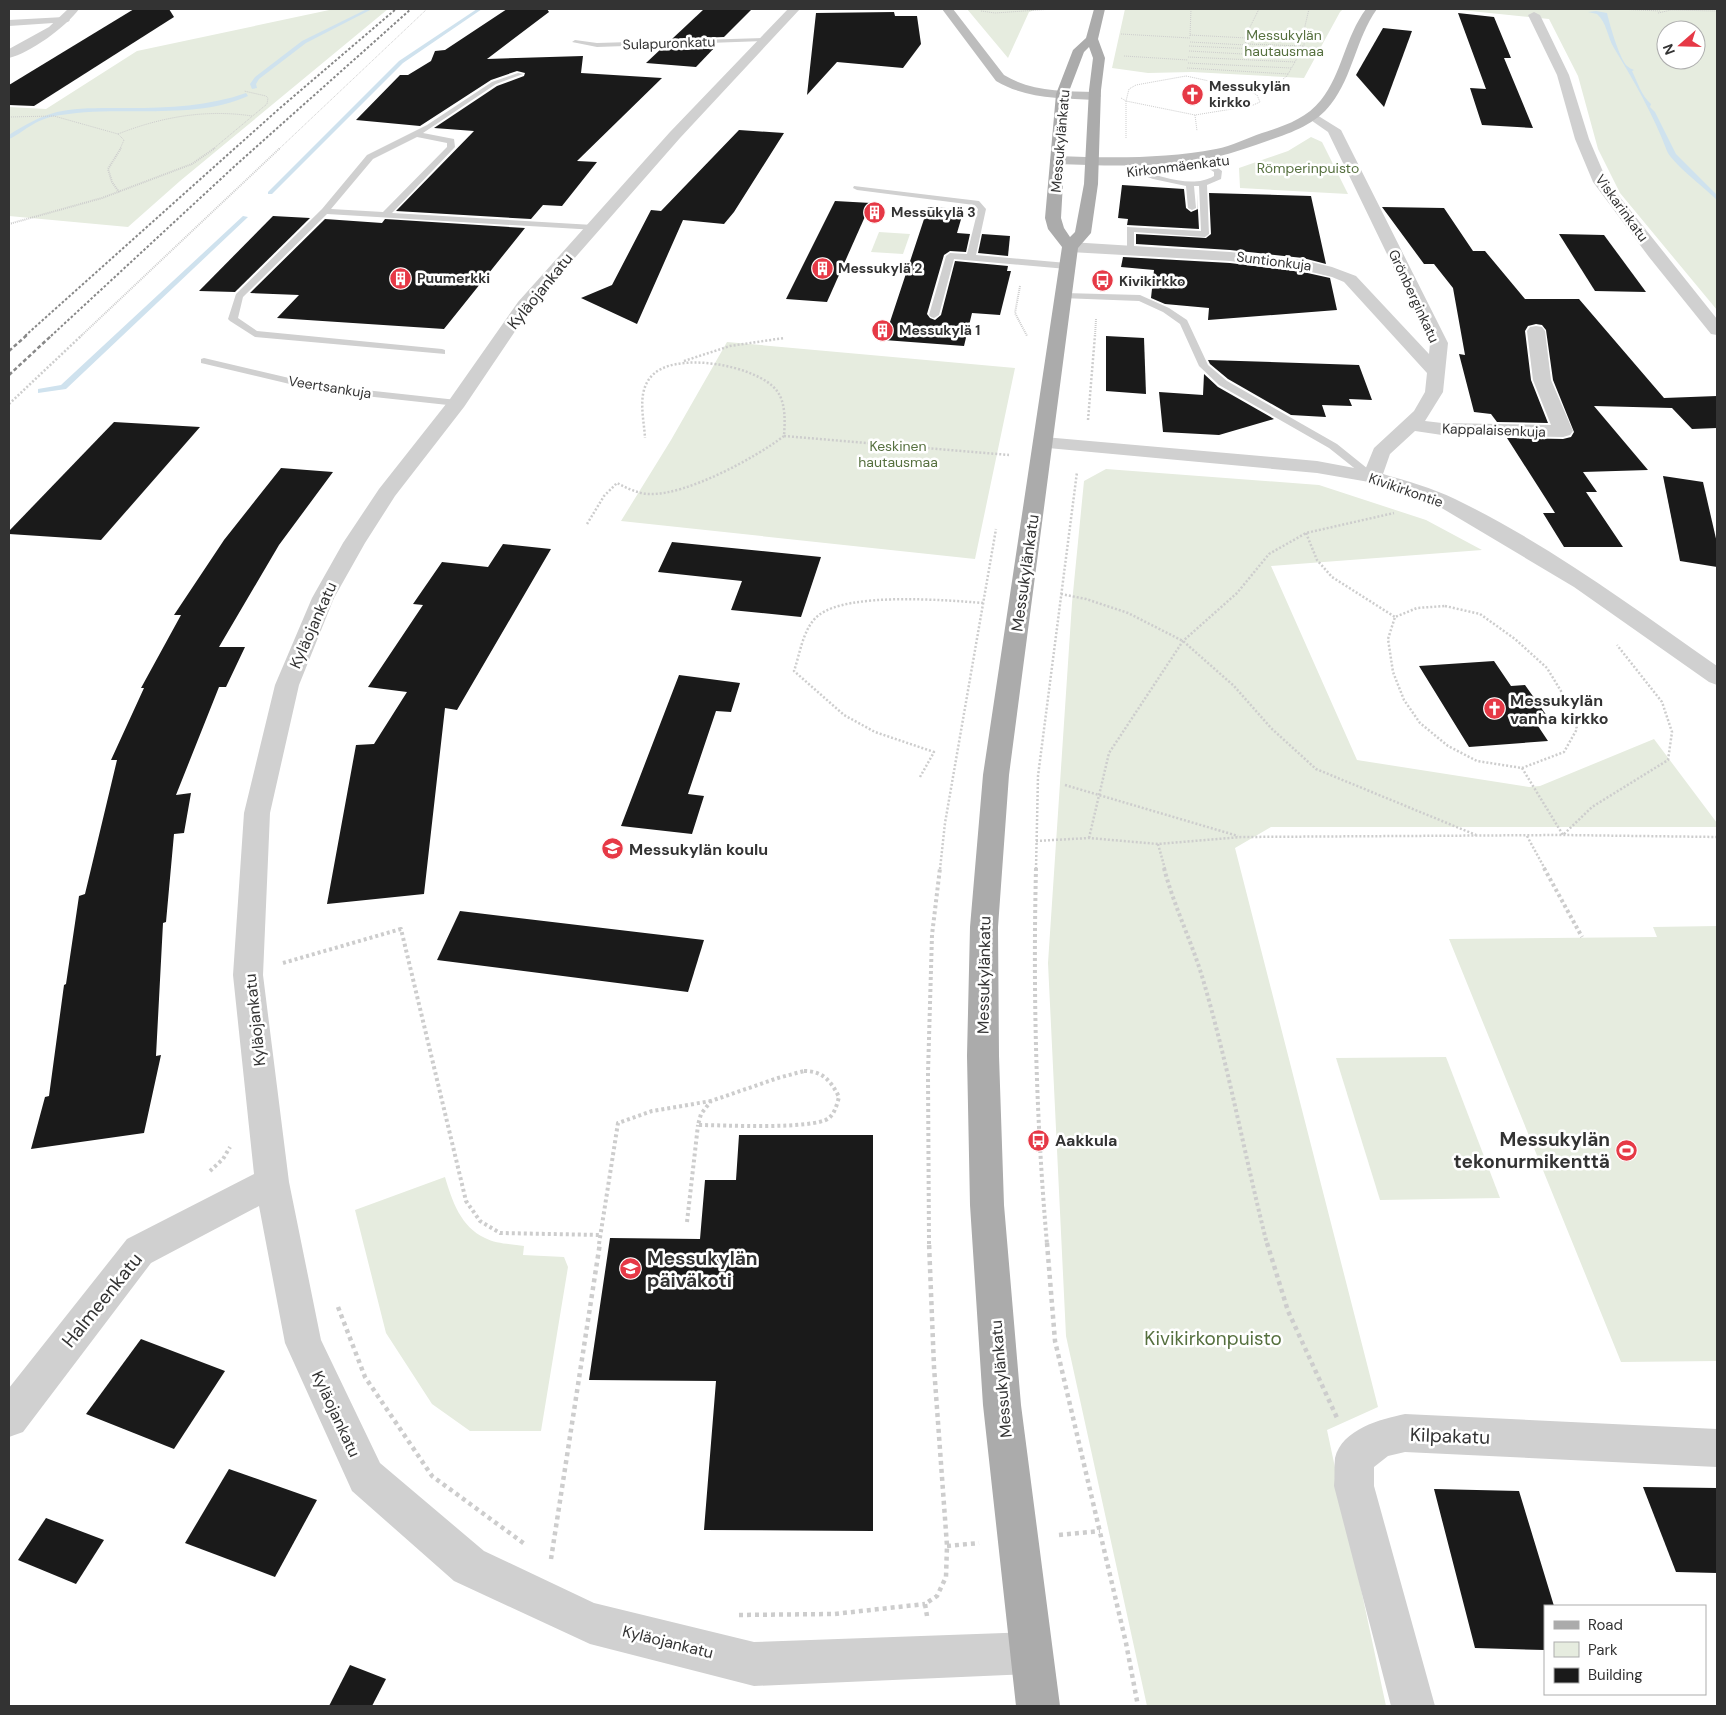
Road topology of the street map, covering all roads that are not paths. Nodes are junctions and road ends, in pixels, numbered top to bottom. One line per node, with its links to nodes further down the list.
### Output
1 (73, 9): 7 (street)
2 (794, 9): 10 (street, Kyläojankatu)
3 (947, 9): 14 (main road)
4 (1099, 9): 9 (main road, Messukylänkatu)
5 (1371, 9): 19 (main road, Kirkonmäenkatu)
6 (1534, 15): 38 (street, Viskarinkatu)
7 (64, 20): 8 (street); 12 (street)
8 (9, 23)
9 (1092, 38): 15 (main road, Messukylänkatu); 17 (main road, Messukylänkatu)
10 (764, 40): 11 (lane, Sulapuronkatu); 31 (street, Kyläojankatu)
11 (575, 42)
12 (9, 54)
13 (520, 74): 20 (lane)
14 (1000, 78): 15 (main road); 16 (main road)
15 (1061, 101): 17 (main road); 18 (main road); 22 (main road, Messukylänkatu)
16 (1024, 103)
17 (1095, 103): 23 (main road, Messukylänkatu)
18 (1047, 107)
19 (1312, 116): 21 (main road, Kirkonmäenkatu); 42 (street, Grönberginkatu)
20 (415, 134): 29 (lane); 30 (lane)
21 (1202, 160): 23 (main road, Kirkonmäenkatu); 24 (main road, Kirkonmäenkatu); 26 (lane)
22 (1057, 165): 23 (main road, Kirkonmäenkatu); 32 (main road, Messukylänkatu)
23 (1091, 167): 24 (main road, Kirkonmäenkatu); 32 (main road, Messukylänkatu)
24 (1138, 172): 25 (lane)
25 (1190, 182): 26 (lane); 28 (lane)
26 (1203, 183): 33 (lane)
27 (857, 188): 34 (lane)
28 (1192, 208)
29 (325, 211): 30 (lane); 40 (lane)
30 (385, 215): 31 (lane)
31 (593, 228): 43 (street, Kyläojankatu)
32 (1070, 247): 33 (street, Suntionkuja); 35 (main road, Messukylänkatu)
33 (1130, 249): 42 (street, Suntionkuja)
34 (971, 258): 35 (lane); 37 (lane)
35 (1067, 266): 36 (main road, Messukylänkatu)
36 (1064, 296): 45 (main road, Messukylänkatu); 46 (lane)
37 (934, 315)
38 (1717, 330)
39 (1536, 331): 44 (street, Kappalaisenkuja)
40 (442, 352)
41 (204, 361): 43 (lane, Veertsankuja)
42 (1436, 372): 44 (street, Grönberginkatu)
43 (457, 403): 48 (street, Kyläojankatu)
44 (1410, 425): 46 (street, Grönberginkatu)
45 (1044, 444): 46 (street, Kivikirkontie); 51 (main road, Messukylänkatu)
46 (1372, 477): 47 (street, Kivikirkontie)
47 (1717, 677)
48 (272, 1182): 49 (street, Halmeenkatu); 51 (street, Kyläojankatu)
49 (9, 1418)
50 (1717, 1448): 53 (street, Kilpakatu)
51 (1030, 1653): 52 (main road, Messukylänkatu)
52 (1038, 1706)
53 (1413, 1706)

